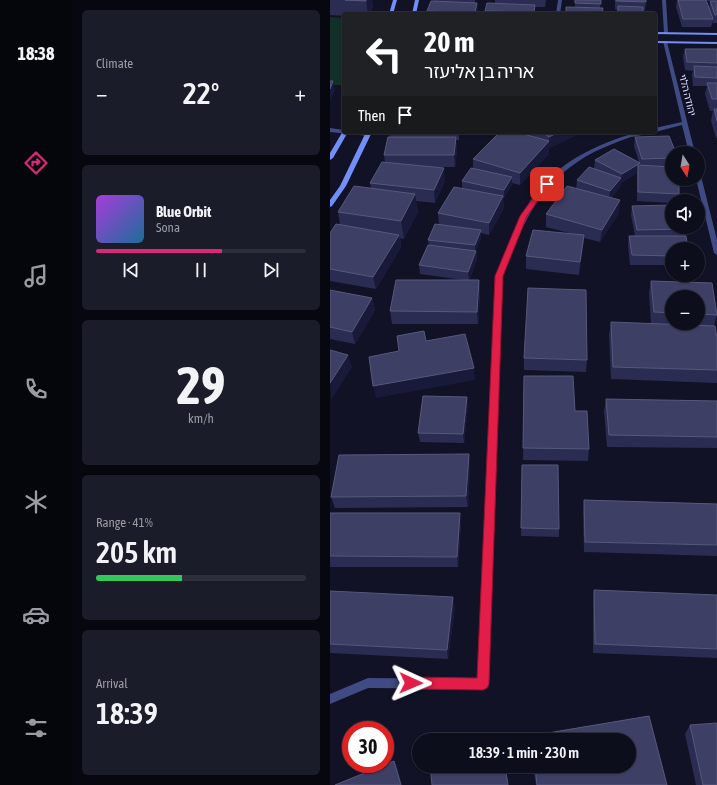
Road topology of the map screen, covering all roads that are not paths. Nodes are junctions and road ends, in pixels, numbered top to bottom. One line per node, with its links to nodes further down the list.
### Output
1 (395, 0): 5 (main road)
2 (417, 0): 6 (main road)
3 (560, 0): 7 (street)
4 (664, 0): 9 (street)
5 (392, 12)
6 (414, 12)
7 (558, 12)
8 (657, 33): 9 (main road)
9 (666, 34): 10 (main road)
10 (717, 34)
11 (657, 42): 12 (main road)
12 (665, 42): 13 (main road); 14 (street, יהודה הלוי)
13 (717, 42)
14 (685, 123): 16 (street); 21 (street, יהודה הלוי)
15 (330, 130): 17 (street)
16 (657, 130)
17 (342, 132)
18 (344, 134): 22 (main road)
19 (369, 134): 24 (main road)
20 (639, 134): 26 (street)
21 (690, 146)
22 (330, 158)
23 (700, 186): 25 (street)
24 (330, 205)
25 (717, 253)
26 (330, 700)

